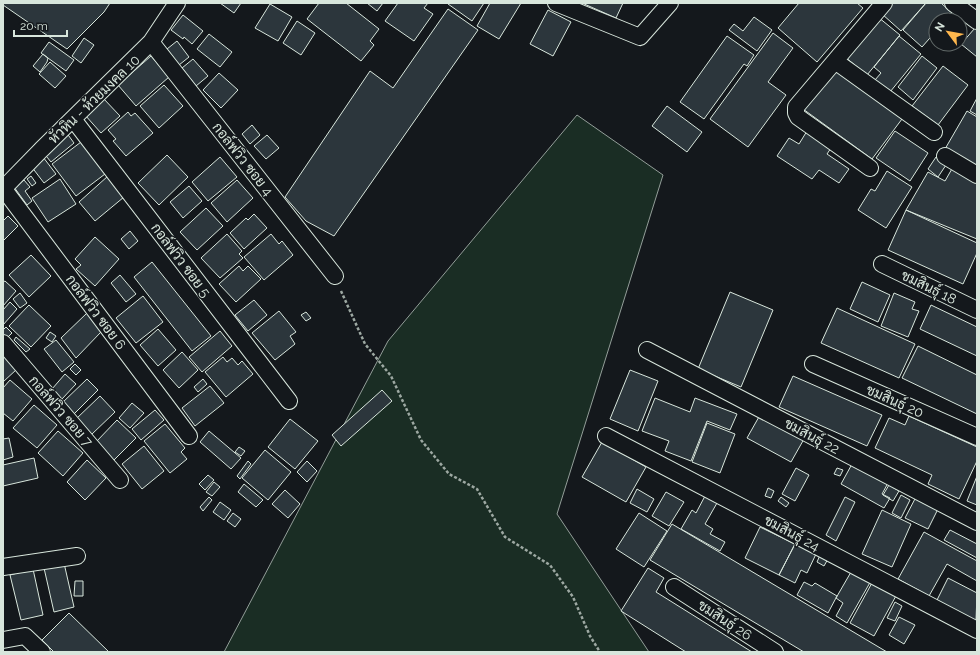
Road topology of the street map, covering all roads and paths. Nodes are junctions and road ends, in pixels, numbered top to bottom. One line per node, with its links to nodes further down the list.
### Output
1 (177, 3): 7 (street, หัวหิน - ห้วยมงคล 10)
2 (556, 3): 3 (street)
3 (670, 3)
4 (884, 3): 8 (street)
5 (953, 3): 6 (street)
6 (977, 21)
7 (151, 42): 9 (street, หัวหิน - ห้วยมงคล 10); 16 (street, กอล์ฟวิว ซอย 4)
8 (836, 61): 10 (street); 12 (street)
9 (73, 119): 14 (street, หัวหิน - ห้วยมงคล 10); 21 (street, กอล์ฟวิว ซอย 5)
10 (934, 132)
11 (945, 156): 13 (street)
12 (870, 168)
13 (977, 175)
14 (3, 188): 22 (street, กอล์ฟวิว ซอย 6)
15 (882, 264): 17 (street, ชมสินธุ์ 18)
16 (335, 276): 33 (path)
17 (977, 310)
18 (3, 343): 25 (street, กอล์ฟวิว ซอย 7)
19 (647, 350): 26 (street, ชมสินธุ์ 22)
20 (813, 364): 24 (street, ชมสินธุ์ 20)
21 (289, 401)
22 (189, 436)
23 (606, 436): 30 (street, ชมสินธุ์ 24)
24 (977, 437)
25 (120, 480)
26 (977, 522)
27 (77, 556): 28 (street)
28 (3, 567)
29 (674, 587): 34 (street, ชมสินธุ์ 26)
30 (977, 630)
31 (3, 640): 32 (street)
32 (42, 652)
33 (600, 652)
34 (775, 652)

